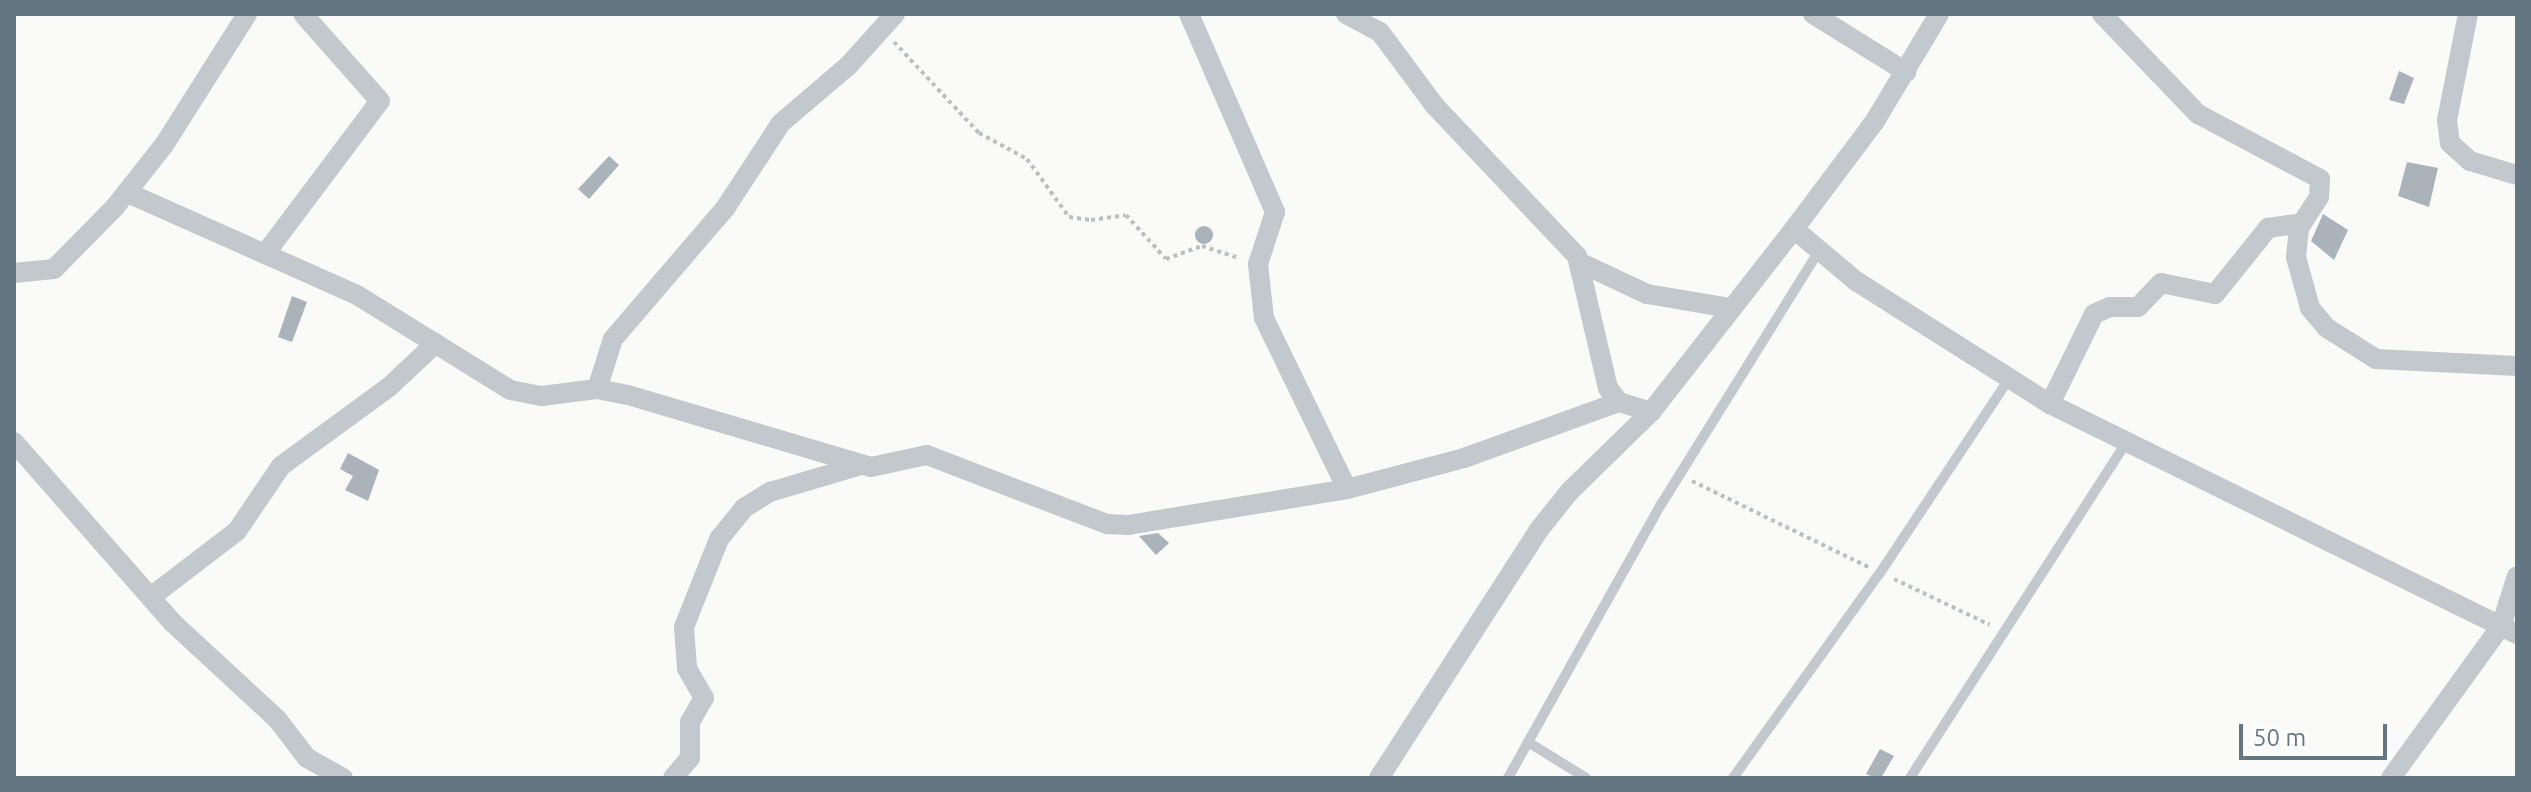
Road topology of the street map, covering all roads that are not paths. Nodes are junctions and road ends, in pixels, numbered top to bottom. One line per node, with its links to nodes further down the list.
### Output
1 (247, 14): 13 (street)
2 (303, 14): 17 (street)
3 (1189, 14): 31 (street)
4 (1346, 14): 9 (street)
5 (1813, 14): 11 (street)
6 (1939, 14): 11 (street)
7 (2102, 14): 14 (street)
8 (2468, 14): 12 (street)
9 (1376, 20): 18 (street)
10 (888, 21): 24 (street)
11 (1906, 72): 15 (street)
12 (2517, 175)
13 (128, 193): 17 (street); 19 (street)
14 (2302, 223): 22 (street); 26 (street)
15 (1794, 229): 16 (street); 20 (street)
16 (1818, 252): 23 (street); 35 (lane)
17 (265, 254): 21 (street)
18 (1581, 263): 20 (street); 25 (street)
19 (14, 273)
20 (1731, 308): 27 (street)
21 (436, 343): 24 (street); 33 (street)
22 (2517, 366)
23 (2008, 380): 26 (street); 41 (lane)
24 (597, 389): 30 (street)
25 (1619, 402): 27 (street); 31 (street)
26 (2050, 404): 29 (street)
27 (1651, 412): 38 (street)
28 (14, 442): 33 (street)
29 (2126, 443): 34 (street); 42 (lane)
30 (862, 465): 31 (street); 37 (street)
31 (1347, 489)
32 (2517, 576): 34 (street)
33 (152, 596): 36 (street)
34 (2509, 630): 43 (street)
35 (1528, 742): 39 (lane); 40 (lane)
36 (343, 778)
37 (673, 778)
38 (1379, 778)
39 (1508, 778)
40 (1586, 778)
41 (1733, 778)
42 (1910, 778)
43 (2391, 778)

